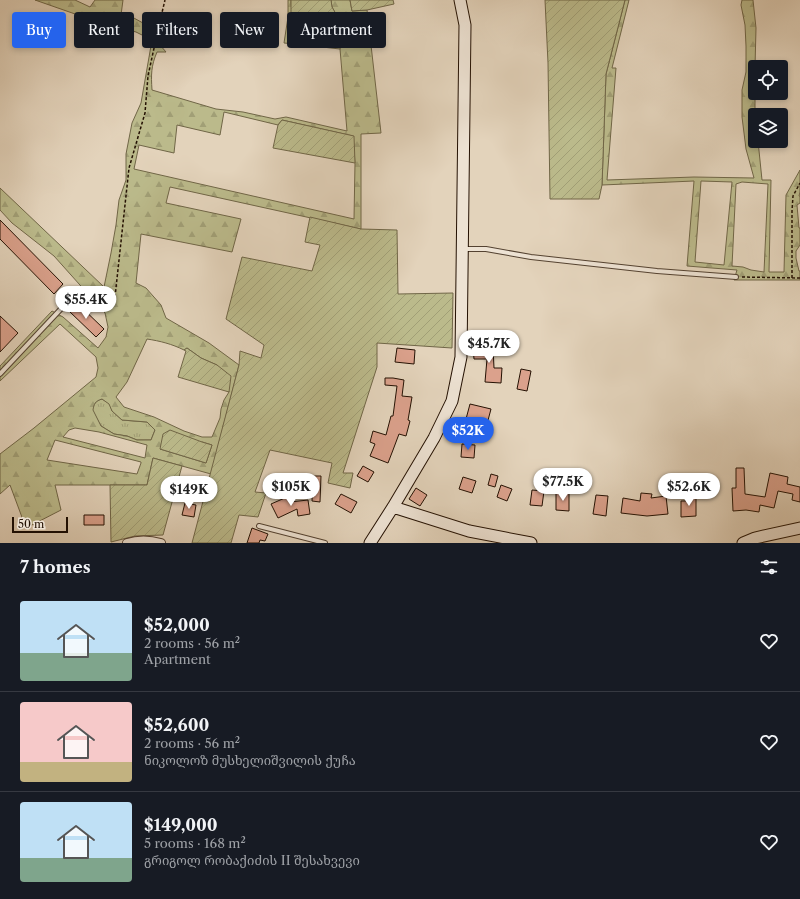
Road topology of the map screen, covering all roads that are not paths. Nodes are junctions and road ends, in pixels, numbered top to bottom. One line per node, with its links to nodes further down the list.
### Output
1 (460, 0): 2 (street)
2 (462, 249): 3 (lane); 6 (street)
3 (736, 277)
4 (74, 295): 5 (lane)
5 (0, 374)
6 (393, 507): 12 (street); 13 (street)
7 (259, 526): 11 (lane)
8 (800, 528): 14 (street)
9 (127, 543): 10 (street)
10 (161, 543)
11 (325, 543)
12 (370, 543)
13 (531, 543)
14 (743, 543)

